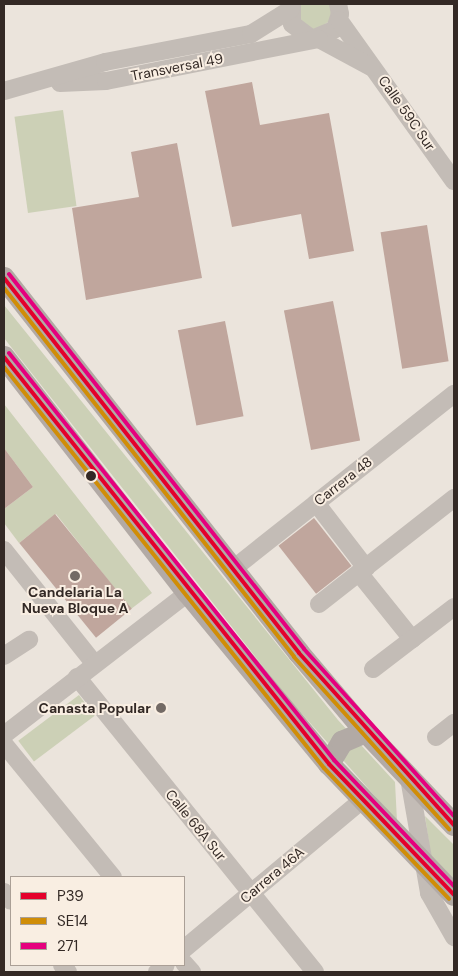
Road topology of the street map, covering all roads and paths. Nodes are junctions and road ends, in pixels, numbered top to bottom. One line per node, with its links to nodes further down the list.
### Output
1 (291, 6): 3 (street, Calle 59C Sur); 5 (street, Transversal 49)
2 (338, 12): 3 (street); 4 (street, Calle 59C Sur)
3 (319, 38): 4 (street, Calle 59C Sur); 5 (street, Transversal 49)
4 (377, 70): 7 (street, Calle 59C Sur)
5 (35, 85): 6 (street, Transversal 49)
6 (4, 91)
7 (454, 181)
8 (4, 278): 14 (main road)
9 (4, 357): 16 (main road)
10 (454, 394): 12 (street, Carrera 48)
11 (454, 498): 15 (street)
12 (316, 503): 14 (street, Carrera 48); 15 (street)
13 (4, 550): 22 (street)
14 (233, 569): 26 (main road)
15 (363, 570): 17 (street); 19 (street)
16 (188, 593): 22 (street); 30 (main road)
17 (320, 604)
18 (454, 608): 19 (street)
19 (412, 639): 23 (street)
20 (29, 640): 21 (street)
21 (4, 656)
22 (94, 663): 24 (street)
23 (373, 669)
24 (77, 677): 27 (street); 36 (street, Calle 68A Sur)
25 (454, 723): 28 (street)
26 (366, 732): 30 (main road); 31 (main road)
27 (4, 735)
28 (436, 737)
29 (4, 744): 35 (street)
30 (329, 764): 32 (main road)
31 (409, 778): 33 (main road); 34 (street)
32 (361, 801): 34 (main road); 36 (street, Carrera 46A)
33 (454, 825)
34 (421, 862): 37 (main road); 38 (street)
35 (113, 876)
36 (251, 893): 39 (street, Carrera 46A); 40 (street, Calle 68A Sur)
37 (454, 895)
38 (454, 937)
39 (185, 948)
40 (315, 972)

